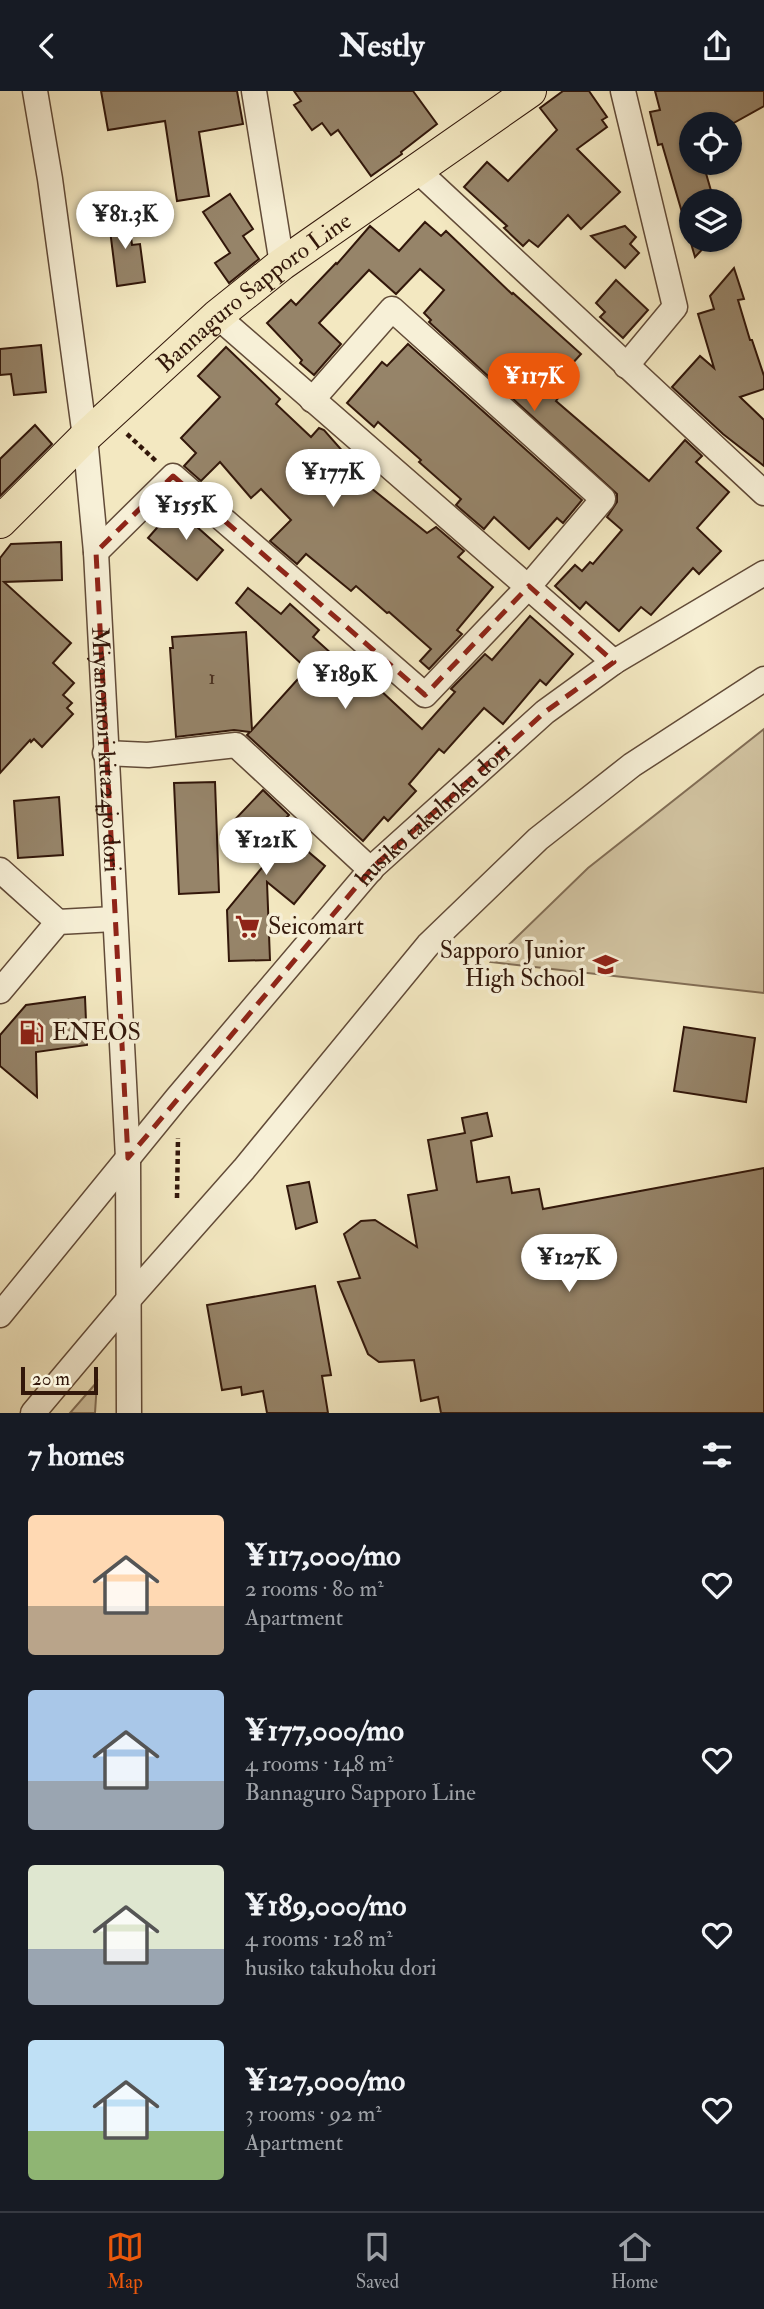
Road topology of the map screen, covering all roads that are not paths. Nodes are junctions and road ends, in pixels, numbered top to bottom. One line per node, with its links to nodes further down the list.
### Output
1 (35, 91): 10 (street, Miyanomori kita24jo dori)
2 (254, 91): 6 (street)
3 (530, 91): 5 (main road, Bannaguro Sapporo Line)
4 (623, 91): 8 (street)
5 (417, 170): 6 (main road, Bannaguro Sapporo Line); 8 (street)
6 (282, 264): 7 (main road, Bannaguro Sapporo Line)
7 (218, 316): 9 (street); 10 (main road, Bannaguro Sapporo Line)
8 (626, 366): 11 (street)
9 (312, 400): 15 (street); 15 (street)
10 (85, 436): 12 (main road, Bannaguro Sapporo Line); 13 (street, Miyanomori kita24jo dori)
11 (764, 493)
12 (3, 512)
13 (96, 552): 15 (street); 18 (street, Miyanomori kita24jo dori)
14 (764, 573): 16 (street, husiko takuhoku dori)
15 (529, 586): 16 (street)
16 (614, 662): 20 (street, husiko takuhoku dori)
17 (764, 679): 25 (street)
18 (105, 753): 20 (street); 21 (street, Miyanomori kita24jo dori)
19 (0, 870): 22 (street)
20 (371, 870): 24 (street, husiko takuhoku dori)
21 (114, 919): 22 (street); 24 (street, Miyanomori kita24jo dori)
22 (58, 922): 23 (street)
23 (0, 991)
24 (128, 1158): 25 (street, Miyanomori kita24jo dori); 26 (street, husiko takuhoku dori)
25 (129, 1299): 27 (street); 28 (street, Miyanomori kita24jo dori)
26 (0, 1315)
27 (33, 1413)
28 (130, 1413)

